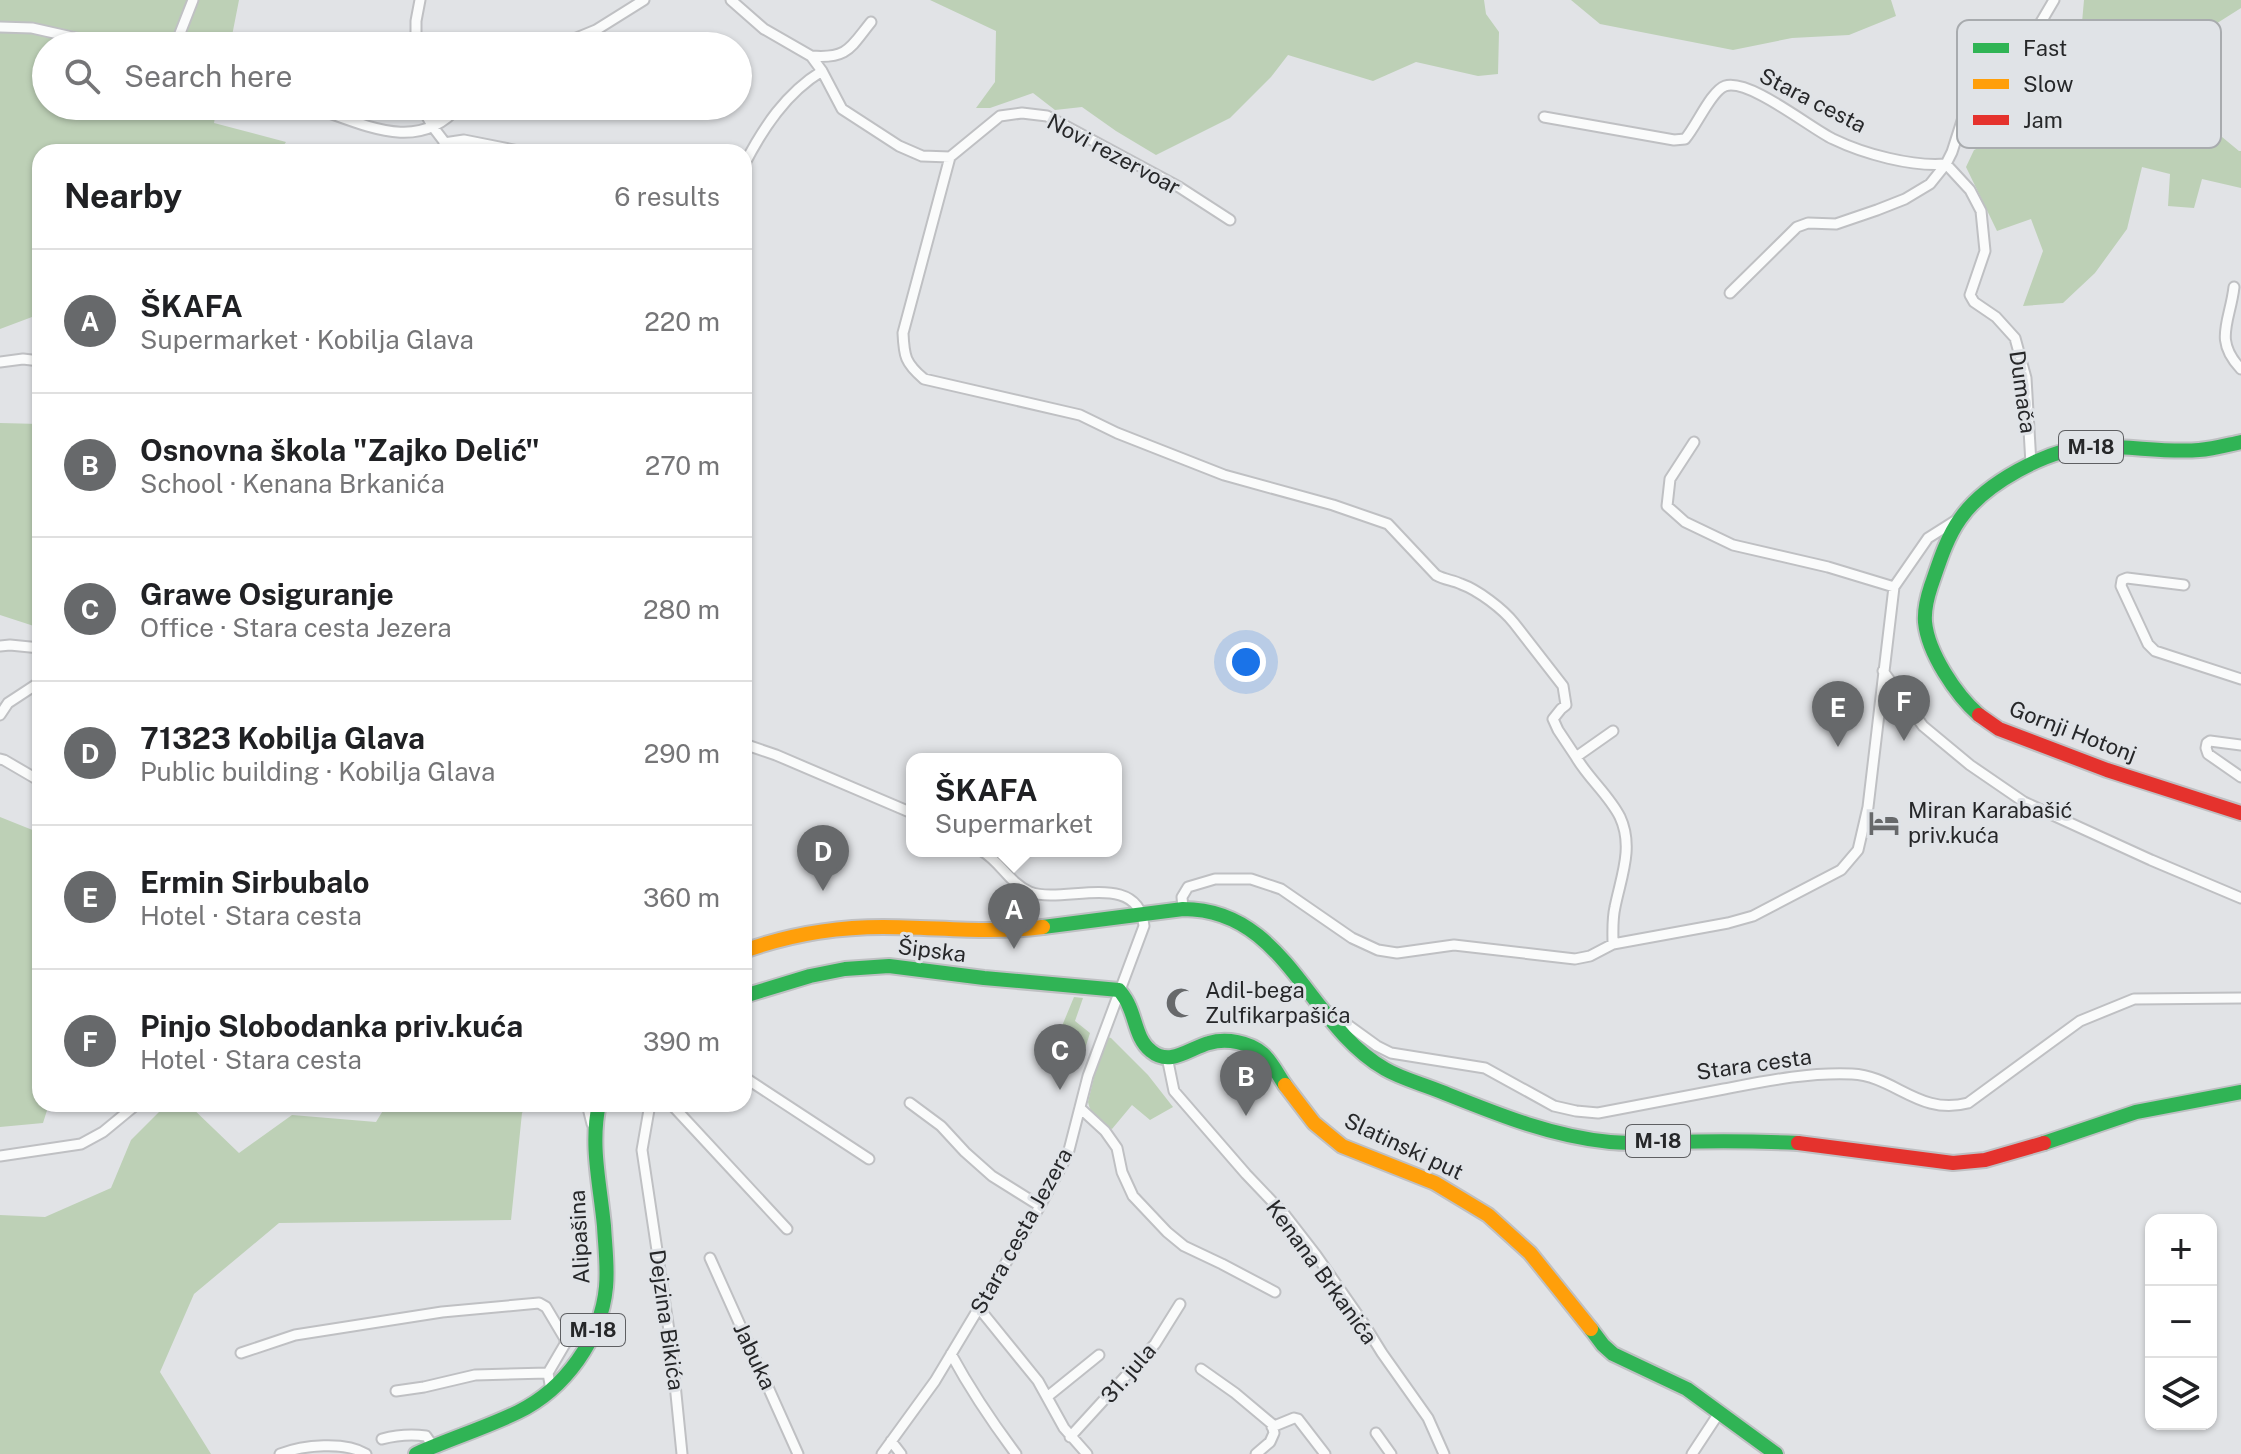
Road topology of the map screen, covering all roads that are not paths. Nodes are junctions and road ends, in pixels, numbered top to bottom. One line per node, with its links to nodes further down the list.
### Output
1 (193, 0): 10 (street)
2 (420, 0): 11 (street)
3 (644, 0): 12 (street)
4 (731, 0): 13 (street)
5 (2054, 0): 6 (street)
6 (2042, 20)
7 (871, 22): 13 (street)
8 (0, 27): 9 (street)
9 (50, 32)
10 (180, 32)
11 (416, 32)
12 (591, 32)
13 (811, 56): 14 (street)
14 (822, 71): 23 (street); 24 (street)
15 (1544, 117): 25 (street, Stara cesta)
16 (351, 120): 19 (street)
17 (429, 120): 19 (street)
18 (446, 120): 19 (street)
19 (433, 127): 21 (street)
20 (1957, 133): 25 (street)
21 (444, 143): 22 (street)
22 (484, 144)
23 (752, 149)
24 (950, 157): 26 (street, Novi rezervoar); 47 (street)
25 (1946, 164): 28 (street); 34 (street, Dumača)
26 (1230, 220)
27 (2234, 287): 31 (street)
28 (1730, 293)
29 (32, 360): 30 (street)
30 (0, 362)
31 (2241, 369)
32 (1694, 442): 37 (street)
33 (2241, 442): 34 (main road, Gornji Hotonj / M-18)
34 (2031, 464): 35 (main road, Gornji Hotonj / M-18)
35 (1961, 517): 37 (street); 52 (main road, Gornji Hotonj / M-18)
36 (2184, 585): 41 (street)
37 (1894, 587): 40 (street)
38 (0, 646): 39 (street)
39 (32, 647)
40 (1883, 671): 54 (street); 57 (street)
41 (2241, 679)
42 (32, 687): 43 (street)
43 (0, 715)
44 (1613, 731): 47 (street)
45 (2241, 745): 50 (street)
46 (752, 747): 51 (street)
47 (1576, 757): 57 (street)
48 (0, 759): 49 (street)
49 (32, 776)
50 (2241, 777)
51 (906, 810)
52 (2241, 813)
53 (992, 857): 56 (street)
54 (2241, 898)
55 (1183, 909): 56 (main road, Stara cesta / M-18); 57 (street); 62 (main road, Stara cesta / M-18)
56 (1143, 914): 58 (main road, M-18); 59 (street, Stara cesta Jezera)
57 (1613, 944)
58 (752, 948)
59 (1119, 990): 60 (main road, Šipska); 63 (main road); 67 (street, Stara cesta Jezera)
60 (752, 993)
61 (2241, 998): 62 (street, Stara cesta)
62 (1313, 1000): 65 (main road, Stara cesta / M-18)
63 (1167, 1057): 88 (main road, Slatinski put); 107 (street, Kenana Brkanića)
64 (752, 1082): 73 (street)
65 (2241, 1092)
66 (910, 1103): 74 (street)
67 (1080, 1108): 74 (street, Stara cesta Jezera); 77 (street)
68 (127, 1112): 72 (street)
69 (594, 1112): 85 (main road, Alipašina / M-18)
70 (649, 1112): 99 (street, Dejzina Bikića)
71 (678, 1112): 75 (street)
72 (0, 1156)
73 (869, 1159)
74 (1040, 1206): 79 (street, Stara cesta Jezera)
75 (787, 1229)
76 (710, 1258): 100 (street, Jabuka)
77 (1275, 1292)
78 (1180, 1304): 91 (street, 31. jula)
79 (978, 1307): 81 (street, Stara cesta Jezera); 87 (street)
80 (241, 1353): 84 (street)
81 (951, 1354): 93 (street, Stara cesta Jezera); 103 (street)
82 (1099, 1355): 87 (street)
83 (1201, 1369): 89 (street)
84 (548, 1373): 85 (street); 86 (street)
85 (551, 1390): 94 (main road, Alipašina / M-18)
86 (396, 1391)
87 (1047, 1397): 91 (street)
88 (1719, 1413): 108 (street); 109 (main road, Slatinski put)
89 (1272, 1427): 95 (street); 105 (street)
90 (1376, 1433): 106 (street)
91 (1070, 1437): 104 (street)
92 (382, 1439): 94 (street)
93 (891, 1441): 101 (street, Stara cesta Jezera); 102 (street)
94 (433, 1446): 98 (main road, Alipašina / M-18)
95 (1262, 1452)
96 (280, 1454): 97 (street)
97 (366, 1454)
98 (416, 1454)
99 (682, 1454)
100 (798, 1454)
101 (882, 1454)
102 (901, 1454)
103 (1016, 1454)
104 (1087, 1454)
105 (1325, 1454)
106 (1391, 1454)
107 (1444, 1454)
108 (1692, 1454)
109 (1776, 1454)

